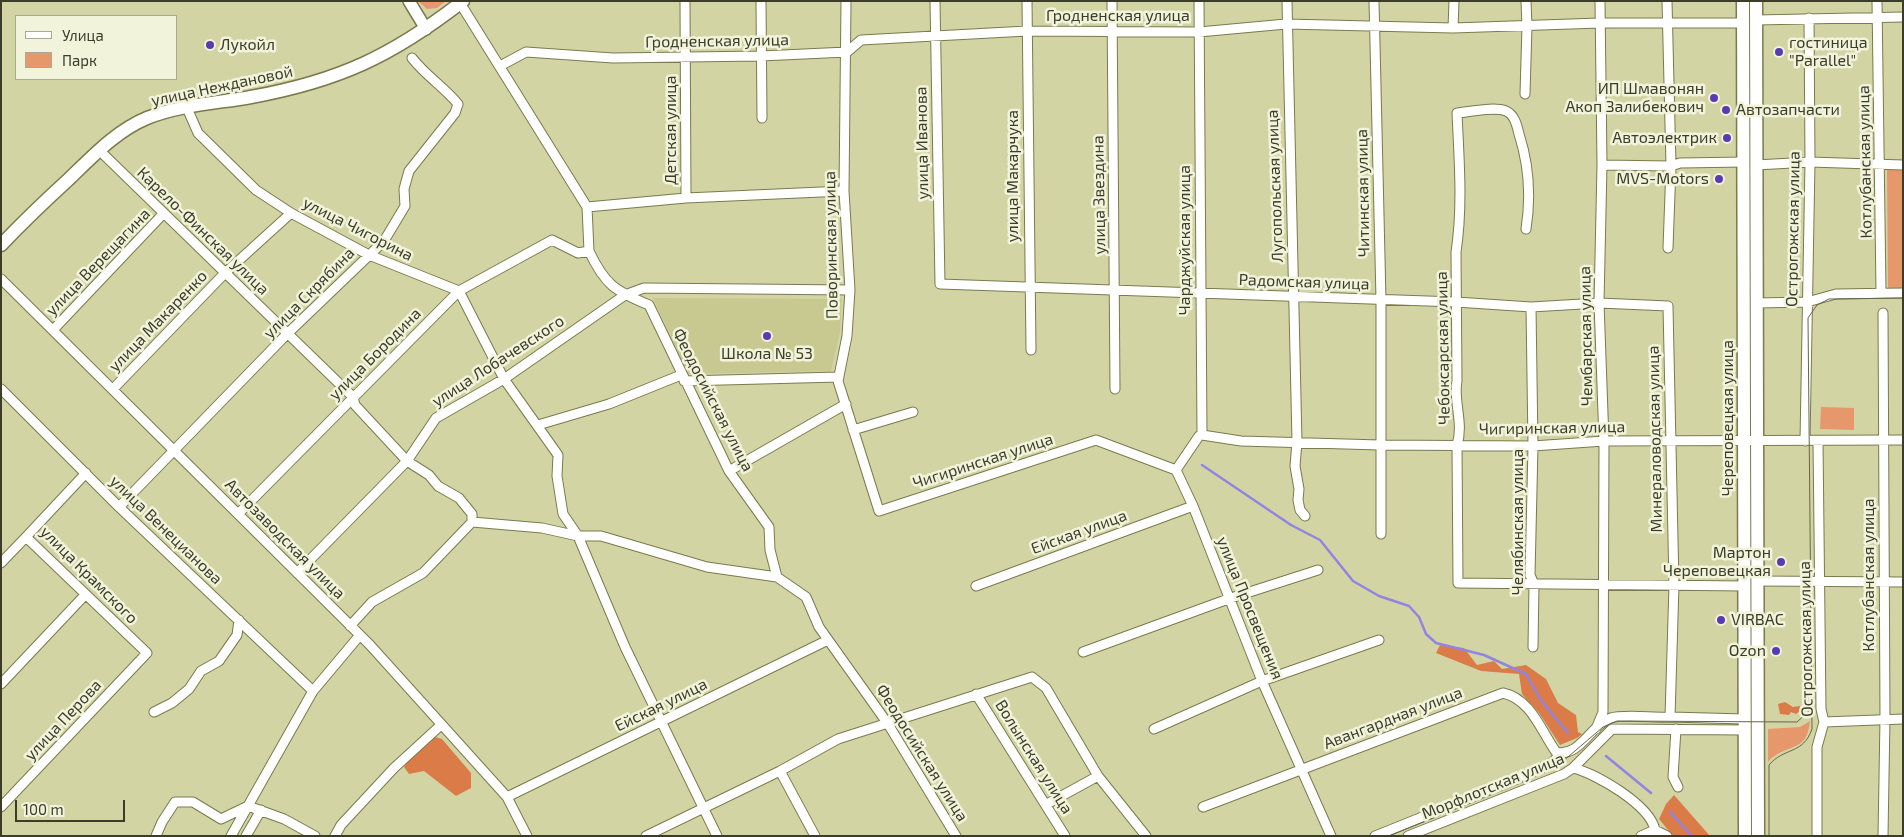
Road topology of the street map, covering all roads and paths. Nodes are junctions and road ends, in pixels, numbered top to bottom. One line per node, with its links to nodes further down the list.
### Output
1 (410, 1): 29 (main road)
2 (685, 1): 37 (street, Детская улица)
3 (761, 1): 35 (street)
4 (846, 1): 34 (street, Поворинская улица)
5 (935, 1): 33 (street, улица Иванова)
6 (1027, 1): 30 (street, улица Макарчука)
7 (1112, 1): 31 (street, улица Звездина)
8 (1199, 1): 32 (street, Чарджуйская улица)
9 (1287, 1): 25 (street, Лугопольская улица)
10 (1374, 1): 27 (street, Читинская улица)
11 (1454, 1): 28 (street)
12 (1526, 1): 26 (street)
13 (1600, 1): 23 (street, Чембарская улица)
14 (1667, 1): 24 (street)
15 (1743, 1): 22 (highway, Череповецкая улица)
16 (1756, 1): 22 (highway, Череповецкая улица)
17 (1876, 1): 19 (street, Котлубанская улица)
18 (462, 2): 29 (highway, улица Неждановой); 38 (street)
19 (1876, 17): 20 (street, Гродненская улица); 21 (street, Гродненская улица); 46 (street, Котлубанская улица)
20 (1903, 17)
21 (1809, 18): 22 (street, Гродненская улица); 43 (street, Острогожская улица)
22 (1750, 21): 24 (street, Гродненская улица); 44 (highway, Череповецкая улица)
23 (1600, 23): 24 (street, Гродненская улица); 26 (street, Гродненская улица); 45 (street, Чембарская улица)
24 (1669, 23): 48 (street)
25 (1286, 24): 27 (street, Гродненская улица); 32 (street, Гродненская улица); 70 (street, Лугопольская улица)
26 (1527, 26): 28 (street, Гродненская улица); 39 (street)
27 (1374, 27): 28 (street, Гродненская улица); 71 (street, Читинская улица)
28 (1453, 28)
29 (426, 29): 40 (highway, улица Неждановой)
30 (1027, 31): 31 (street, Гродненская улица); 33 (street, Гродненская улица); 62 (street, улица Макарчука)
31 (1112, 32): 32 (street, Гродненская улица); 65 (street, улица Звездина)
32 (1199, 32): 68 (street, Чарджуйская улица)
33 (934, 36): 34 (street, Гродненская улица); 61 (street, улица Иванова)
34 (847, 52): 35 (street, Гродненская улица); 49 (street, Поворинская улица)
35 (761, 56): 37 (street, Гродненская улица); 41 (street)
36 (412, 58): 58 (street, улица Скрябина)
37 (686, 58): 38 (street, Гродненская улица); 50 (street, Детская улица)
38 (500, 66): 51 (street)
39 (1525, 94)
40 (187, 108): 42 (highway, улица Неждановой); 52 (street, улица Чигорина)
41 (762, 118)
42 (99, 150): 53 (street, Карело-Финская улица); 55 (highway, улица Неждановой)
43 (1810, 162): 44 (street); 46 (street); 73 (street, Острогожская улица)
44 (1750, 163): 48 (street); 75 (highway, Череповецкая улица); 98 (highway, Череповецкая улица)
45 (1602, 165): 48 (street); 74 (street, Чембарская улица)
46 (1881, 165): 47 (street); 66 (street, Котлубанская улица)
47 (1903, 165)
48 (1671, 166): 56 (street)
49 (844, 192): 50 (street); 63 (street, Поворинская улица)
50 (686, 198): 51 (street)
51 (587, 207): 57 (street)
52 (291, 213): 58 (street, улица Чигорина); 59 (street, улица Макаренко)
53 (163, 214): 59 (street, Карело-Финская улица); 79 (street, улица Верещагина)
54 (1526, 229): 72 (street, Чебоксарская улица)
55 (1, 245)
56 (1668, 248)
57 (590, 252): 64 (street, улица Бородина); 69 (street, Феодосийская улица)
58 (369, 255): 64 (street, улица Чигорина); 80 (street, улица Скрябина)
59 (224, 274): 80 (street, Карело-Финская улица); 86 (street, улица Макаренко)
60 (1, 279): 79 (street, Автозаводская улица)
61 (940, 284): 62 (street, Радомская улица)
62 (1029, 289): 65 (street, Радомская улица); 81 (street, улица Макарчука)
63 (850, 290): 69 (street, улица Лобачевского); 82 (street, Поворинская улица)
64 (459, 291): 84 (street); 88 (street, улица Бородина)
65 (1116, 292): 68 (street, Радомская улица); 87 (street, улица Звездина)
66 (1881, 292): 67 (street); 73 (street)
67 (1903, 293)
68 (1200, 294): 70 (street, Радомская улица); 93 (street, Чарджуйская улица)
69 (625, 295): 83 (street, Феодосийская улица); 84 (street, улица Лобачевского)
70 (1293, 296): 71 (street, Радомская улица); 101 (street, Лугопольская улица)
71 (1381, 300): 72 (street, Радомская улица); 102 (street, Читинская улица)
72 (1456, 302): 77 (street, Радомская улица); 103 (street, Чебоксарская улица)
73 (1808, 302): 75 (street); 99 (street, Острогожская улица)
74 (1599, 303): 76 (street, Радомская улица); 77 (street, Радомская улица); 96 (street, Чембарская улица)
75 (1757, 303): 98 (highway, Череповецкая улица)
76 (1668, 306): 97 (street, Минераловодская улица)
77 (1531, 307): 104 (street, Челябинская улица)
78 (1883, 313): 94 (street, Котлубанская улица)
79 (54, 330): 86 (street, Автозаводская улица)
80 (287, 334): 88 (street, Карело-Финская улица); 105 (street, улица Скрябина)
81 (1031, 350)
82 (839, 377): 83 (street); 89 (street, Поворинская улица)
83 (683, 378): 91 (street); 108 (street, Феодосийская улица)
84 (504, 379): 91 (street); 106 (street, улица Лобачевского)
85 (1, 388): 109 (street, улица Венецианова)
86 (113, 389): 105 (street, Автозаводская улица)
87 (1115, 389)
88 (353, 397): 106 (street, Карело-Финская улица); 113 (street, улица Бородина)
89 (846, 404): 92 (street, Поворинская улица); 108 (street)
90 (913, 412): 92 (street)
91 (538, 426): 117 (street)
92 (853, 430): 112 (street, Поворинская улица)
93 (1202, 435): 101 (street, Чигиринская улица); 107 (street)
94 (1883, 440): 95 (street, Чигиринская улица); 100 (street, Чигиринская улица); 125 (street, Котлубанская улица)
95 (1903, 440)
96 (1604, 441): 97 (street, Чигиринская улица); 104 (street, Чигиринская улица); 130 (street, Чембарская улица)
97 (1670, 441): 98 (street, Чигиринская улица); 128 (street, Минераловодская улица)
98 (1751, 441): 99 (street, Чигиринская улица); 124 (highway, Череповецкая улица); 131 (highway, Череповецкая улица)
99 (1805, 441): 100 (street, Чигиринская улица)
100 (1818, 441): 123 (street, Острогожская улица)
101 (1298, 442): 102 (street, Чигиринская улица); 114 (street, Лугопольская улица)
102 (1380, 445): 103 (street, Чигиринская улица); 116 (street, Читинская улица)
103 (1457, 445): 104 (street, Чигиринская улица); 127 (street, Чебоксарская улица)
104 (1532, 446): 127 (street, Челябинская улица)
105 (174, 449): 111 (street, улица Скрябина); 113 (street, Автозаводская улица)
106 (407, 461): 115 (street, Карело-Финская улица); 121 (street, улица Лобачевского)
107 (1176, 470): 110 (street, улица Просвещения); 112 (street, Чигиринская улица)
108 (729, 471): 122 (street, Феодосийская улица)
109 (86, 473): 111 (street, улица Венецианова); 118 (street, улица Крамского)
110 (1193, 506): 129 (street, Ейская улица); 133 (street, улица Просвещения)
111 (120, 507): 134 (street, улица Венецианова)
112 (879, 511)
113 (238, 514): 121 (street, Автозаводская улица)
114 (1305, 516)
115 (472, 522): 117 (street); 135 (street)
116 (1381, 534)
117 (578, 536): 122 (street); 150 (street)
118 (26, 537): 119 (street); 132 (street, улица Крамского)
119 (1, 563)
120 (1318, 570): 133 (street)
121 (297, 573): 135 (street, Автозаводская улица)
122 (777, 577): 137 (street, Феодосийская улица)
123 (1819, 580): 124 (street); 125 (street); 151 (street, Острогожская улица)
124 (1758, 581): 192 (highway, Череповецкая улица)
125 (1883, 582): 126 (street); 148 (street, Котлубанская улица)
126 (1903, 582)
127 (1534, 584): 130 (street); 139 (street, Челябинская улица)
128 (1674, 585): 130 (street); 131 (street); 147 (street, Минераловодская улица)
129 (976, 586)
130 (1602, 586): 156 (street, Чембарская улица)
131 (1745, 586): 153 (highway, Череповецкая улица)
132 (85, 594): 141 (street, улица Крамского); 143 (street)
133 (1231, 598): 140 (street); 142 (street, улица Просвещения)
134 (239, 620): 144 (street, улица Венецианова); 146 (street)
135 (350, 626): 136 (street, Автозаводская улица)
136 (360, 635): 144 (street); 154 (street, Автозаводская улица)
137 (828, 640): 150 (street, Ейская улица); 152 (street, Феодосийская улица)
138 (1379, 640): 142 (street)
139 (1533, 647)
140 (1083, 652)
141 (147, 653): 170 (street, улица Перова)
142 (1262, 680): 155 (street); 161 (street, улица Просвещения)
143 (1, 684)
144 (313, 691): 168 (street)
145 (976, 694): 152 (street); 164 (street); 167 (street, Волынская улица)
146 (154, 712)
147 (1673, 718): 153 (street); 156 (street)
148 (1885, 718): 149 (street); 151 (street); 194 (street, Котлубанская улица)
149 (1903, 719)
150 (661, 722): 166 (street, Ейская улица); 169 (street)
151 (1824, 722): 193 (street, Острогожская улица)
152 (888, 724): 162 (street); 183 (street, Феодосийская улица)
153 (1745, 724): 157 (street); 191 (highway, Череповецкая улица)
154 (441, 725): 166 (street, Автозаводская улица); 178 (street)
155 (1154, 728)
156 (1596, 729): 159 (street)
157 (1676, 729): 158 (street); 165 (street)
158 (1589, 751): 160 (street); 163 (street)
159 (1561, 753): 161 (street, Авангардная улица); 187 (street, Морфлотская улица)
160 (1573, 768): 163 (street, Морфлотская улица); 188 (street, Морфлотская улица)
161 (1302, 770): 171 (street, Авангардная улица); 186 (street, улица Просвещения)
162 (780, 771): 169 (street); 182 (street)
163 (1588, 772): 173 (street, Морфлотская улица)
164 (1098, 776): 167 (street); 185 (street)
165 (1678, 787)
166 (507, 797): 179 (street, Автозаводская улица)
167 (1047, 804): 184 (street, Волынская улица)
168 (248, 806): 172 (street); 174 (street); 175 (street)
169 (704, 806): 180 (street); 181 (street)
170 (1, 807)
171 (1203, 807)
172 (261, 810): 176 (street); 177 (street)
173 (1655, 830): 189 (street); 190 (street)
174 (156, 836)
175 (231, 836)
176 (246, 836)
177 (315, 836)
178 (335, 836)
179 (527, 836)
180 (646, 836)
181 (717, 836)
182 (815, 836)
183 (956, 836)
184 (1065, 836)
185 (1146, 836)
186 (1331, 836)
187 (1375, 836)
188 (1408, 836)
189 (1641, 836)
190 (1667, 836)
191 (1745, 836)
192 (1758, 836)
193 (1817, 836)
194 (1883, 836)

